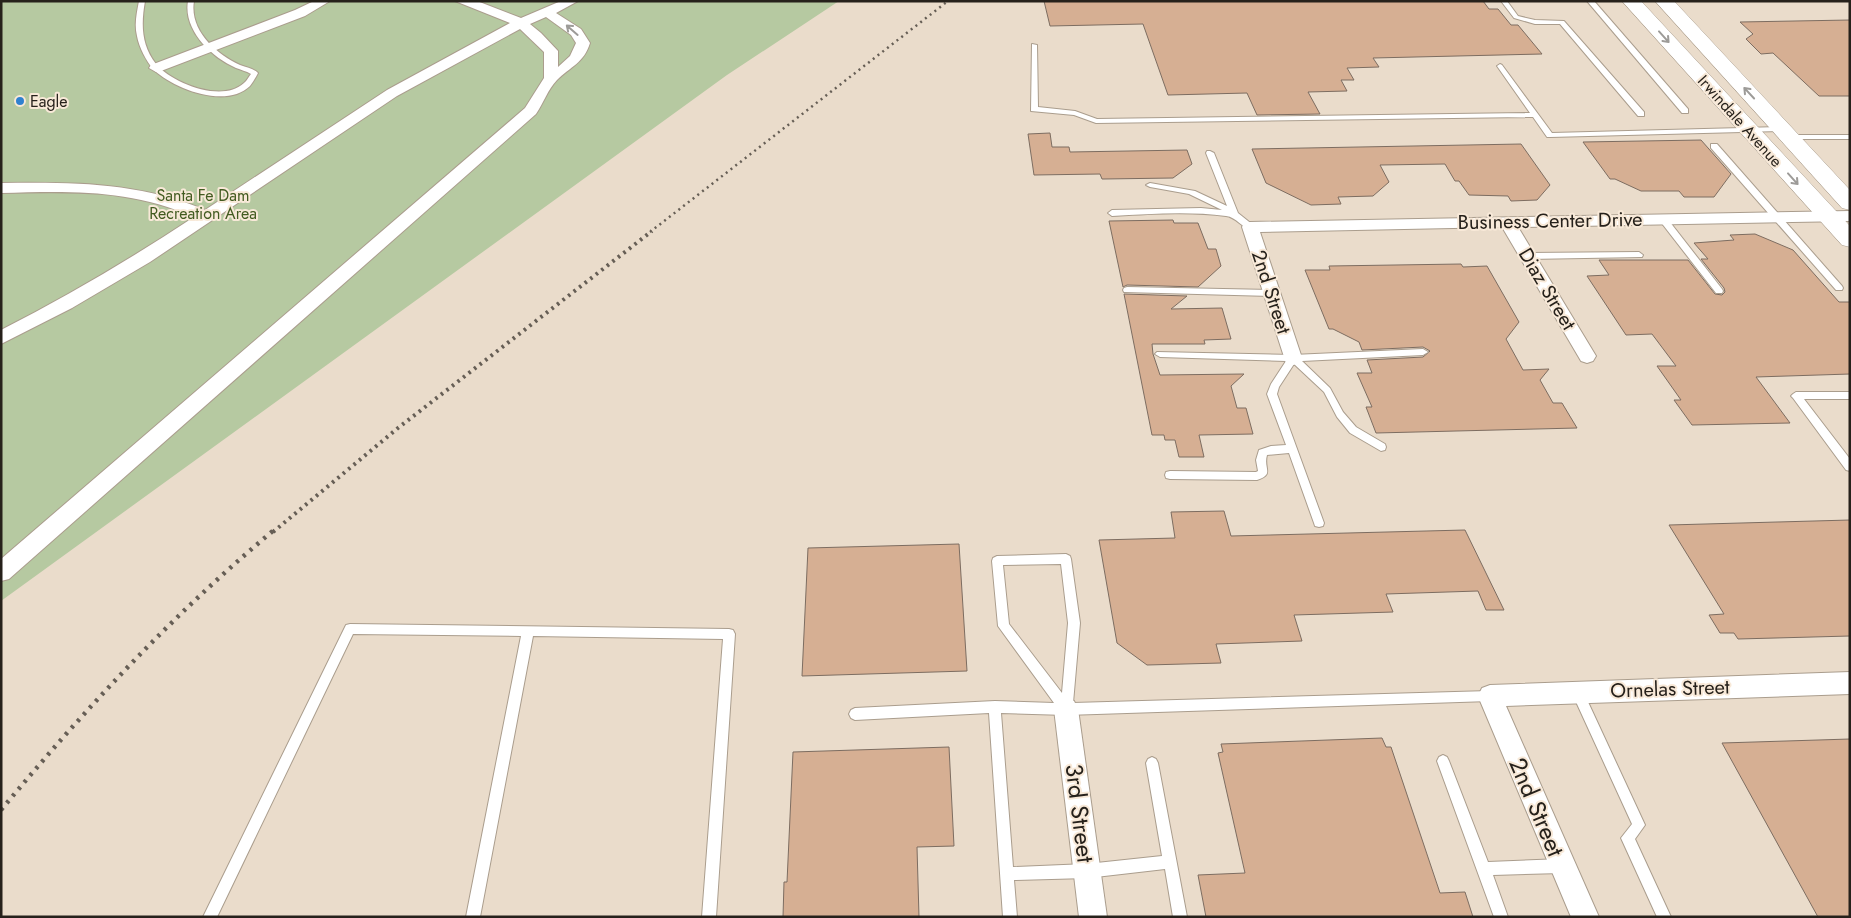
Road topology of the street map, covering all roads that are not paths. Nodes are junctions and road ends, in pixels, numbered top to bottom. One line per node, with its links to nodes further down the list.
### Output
1 (142, 1): 15 (lane)
2 (191, 1): 13 (lane)
3 (324, 1): 13 (street)
4 (461, 1): 11 (street)
5 (572, 1): 10 (street)
6 (1504, 1): 18 (lane)
7 (1590, 1): 17 (lane)
8 (1631, 1): 20 (main road, Irwindale Avenue, one-way to 20)
9 (1664, 1): 21 (main road, Irwindale Avenue, one-way to 9)
10 (547, 12): 11 (street); 16 (street, one-way to 10)
11 (519, 24): 16 (street); 30 (street)
12 (1034, 45): 19 (lane)
13 (211, 47): 15 (street); 15 (lane)
14 (1500, 66): 19 (lane)
15 (156, 68)
16 (551, 78): 55 (street)
17 (1685, 111)
18 (1641, 114)
19 (1535, 115): 20 (lane)
20 (1748, 130): 21 (lane); 31 (main road, Irwindale Avenue, one-way to 31)
21 (1785, 133): 22 (lane); 27 (main road, Irwindale Avenue)
22 (1850, 137)
23 (1714, 146): 33 (lane)
24 (1210, 153): 29 (lane)
25 (1150, 185): 29 (lane)
26 (1, 188): 30 (street)
27 (1850, 203)
28 (1112, 213): 29 (lane)
29 (1234, 214): 36 (lane)
30 (206, 216): 44 (street)
31 (1827, 216): 32 (street, Business Center Drive); 33 (street, Business Center Drive); 37 (main road, Irwindale Avenue)
32 (1850, 216)
33 (1776, 217): 34 (street, Business Center Drive); 40 (lane)
34 (1663, 219): 35 (street, Business Center Drive); 42 (lane)
35 (1507, 222): 36 (street, Business Center Drive); 39 (street, Diaz Street)
36 (1250, 227): 43 (street, 2nd Street)
37 (1850, 240)
38 (1639, 255): 39 (lane)
39 (1528, 256): 47 (street, Diaz Street)
40 (1839, 288)
41 (1127, 290): 43 (lane)
42 (1719, 291)
43 (1272, 293): 48 (street, 2nd Street)
44 (1, 338)
45 (1423, 352): 48 (lane)
46 (1160, 354): 48 (lane)
47 (1587, 356)
48 (1293, 358): 50 (lane); 51 (lane)
49 (1850, 395): 52 (lane)
50 (1381, 447)
51 (1292, 449): 53 (lane); 54 (lane)
52 (1850, 467)
53 (1170, 476)
54 (1319, 524)
55 (1, 572)
56 (528, 632): 70 (lane); 71 (lane); 72 (lane)
57 (1850, 683): 58 (street, Ornelas Street)
58 (1578, 693): 59 (street, Ornelas Street); 78 (lane)
59 (1490, 696): 61 (lane); 66 (street, 2nd Street)
60 (995, 707): 61 (lane); 62 (lane); 69 (lane)
61 (1066, 709): 61 (lane); 68 (street, 3rd Street)
62 (855, 714)
63 (1443, 761): 67 (lane)
64 (1152, 762): 65 (lane)
65 (1170, 862): 68 (lane); 75 (lane)
66 (1563, 866): 67 (lane); 77 (street, 2nd Street)
67 (1484, 869): 76 (lane)
68 (1087, 871): 69 (lane); 74 (street, 3rd Street)
69 (1007, 874): 73 (lane)
70 (210, 917)
71 (473, 917)
72 (709, 917)
73 (1010, 917)
74 (1093, 917)
75 (1180, 917)
76 (1501, 917)
77 (1585, 917)
78 (1664, 917)

